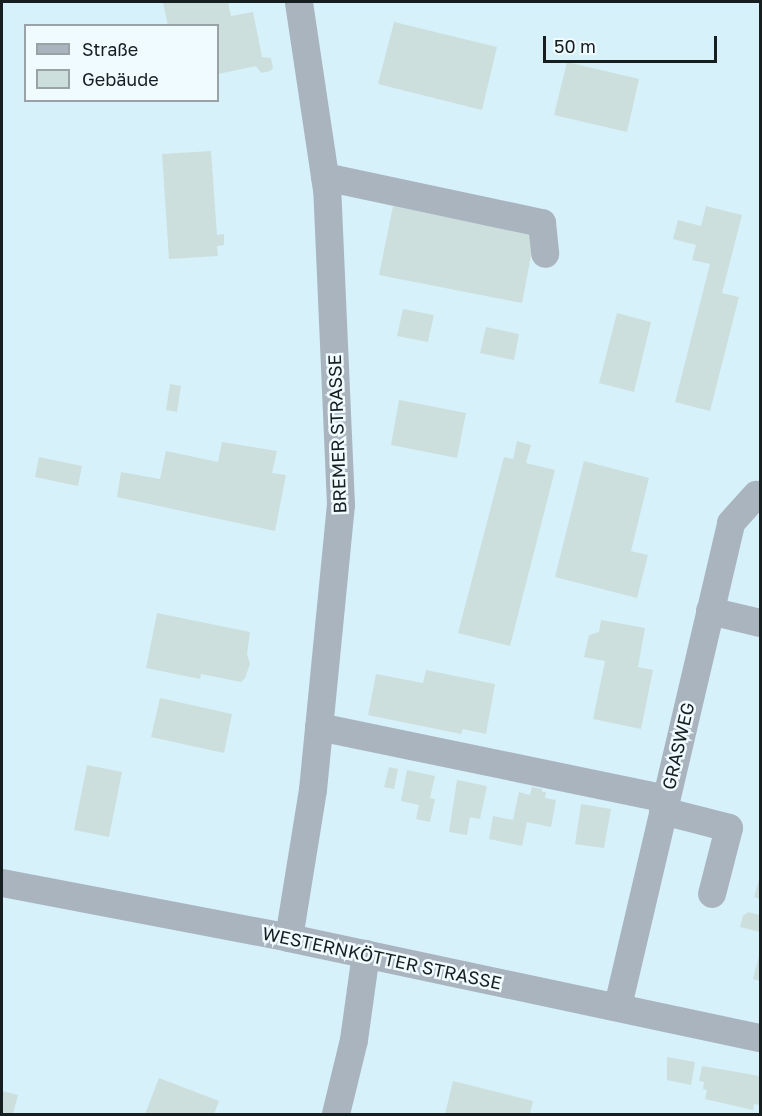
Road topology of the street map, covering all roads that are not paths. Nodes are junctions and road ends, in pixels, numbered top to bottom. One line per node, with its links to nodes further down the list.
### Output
1 (299, 2): 2 (street, BREMER STRASSE)
2 (325, 177): 3 (street); 7 (street, BREMER STRASSE)
3 (545, 254)
4 (756, 495): 5 (street, GRASWEG)
5 (710, 611): 6 (street); 8 (street, GRASWEG)
6 (760, 623)
7 (319, 727): 8 (street); 11 (street, BREMER STRASSE)
8 (665, 805): 10 (street); 13 (street, GRASWEG)
9 (2, 883): 11 (street, WESTERNKÖTTER STRASSE)
10 (712, 894)
11 (289, 938): 12 (street, WESTERNKÖTTER STRASSE)
12 (366, 954): 13 (street, WESTERNKÖTTER STRASSE); 15 (street)
13 (618, 1006): 14 (street, WESTERNKÖTTER STRASSE)
14 (760, 1038)
15 (336, 1114)

